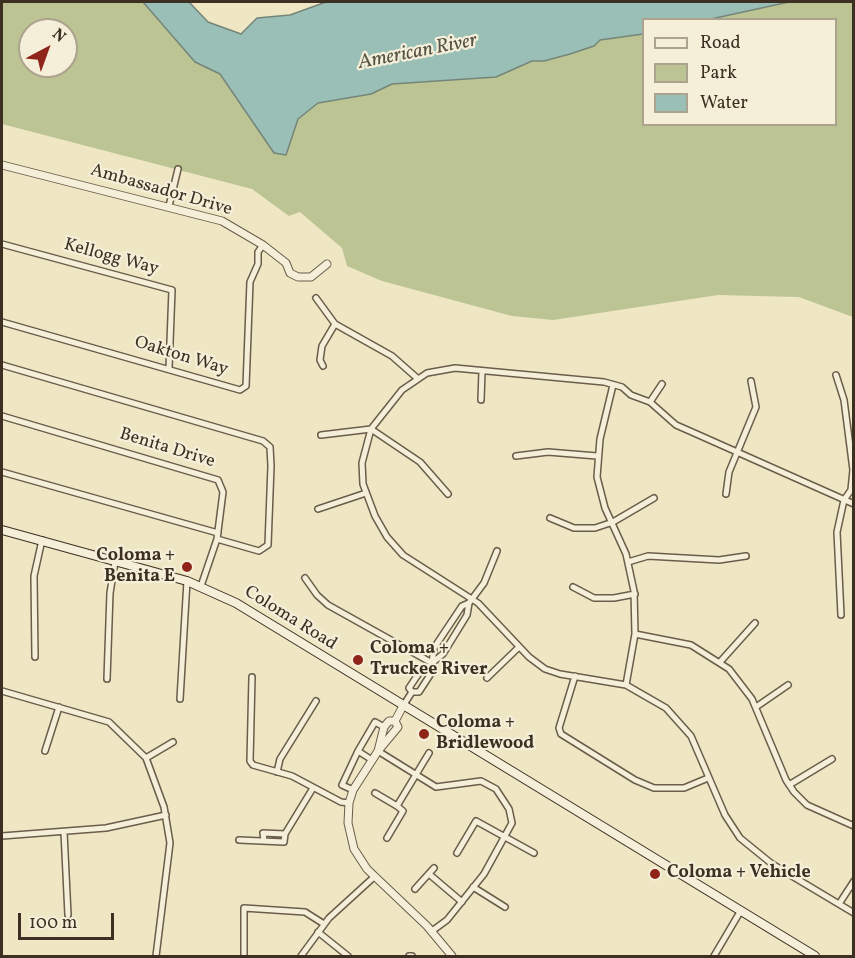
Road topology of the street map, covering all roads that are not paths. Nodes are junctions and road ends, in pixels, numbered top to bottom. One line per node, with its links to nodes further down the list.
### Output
1 (2, 165): 3 (street, Ambassador Drive)
2 (178, 169): 3 (street)
3 (169, 206): 5 (street, Ambassador Drive)
4 (2, 244): 12 (street, Kellogg Way)
5 (263, 245): 6 (street, Ambassador Drive); 12 (street, Oakton Way)
6 (327, 264)
7 (316, 298): 9 (street)
8 (2, 322): 12 (street, Oakton Way)
9 (335, 324): 11 (street); 15 (street)
10 (2, 366): 38 (street)
11 (324, 366)
12 (169, 368)
13 (482, 371): 15 (street); 18 (street); 19 (street)
14 (836, 375): 32 (street)
15 (417, 378): 22 (street)
16 (751, 381): 24 (street)
17 (662, 384): 20 (street)
18 (613, 385): 20 (street); 26 (street)
19 (481, 400)
20 (650, 402): 24 (street)
21 (2, 416): 38 (street, Benita Drive)
22 (371, 429): 23 (street); 28 (street); 29 (street)
23 (321, 435)
24 (737, 450): 30 (street); 32 (street)
25 (516, 456): 26 (street)
26 (597, 456): 36 (street)
27 (2, 472): 38 (street)
28 (366, 493): 34 (street); 49 (street)
29 (448, 494)
30 (726, 494)
31 (654, 498): 36 (street)
32 (844, 500): 33 (street); 50 (street)
33 (854, 504)
34 (318, 509)
35 (550, 518): 36 (street)
36 (613, 522): 43 (street)
37 (2, 530): 39 (main road, Coloma Road)
38 (217, 536): 46 (street, Benita Drive)
39 (42, 540): 42 (main road, Coloma Road); 54 (street)
40 (496, 550): 49 (street)
41 (746, 556): 43 (street)
42 (115, 562): 45 (main road, Coloma Road); 61 (street)
43 (628, 562): 48 (street)
44 (305, 578): 56 (street)
45 (187, 581): 46 (main road, Coloma Road); 66 (street)
46 (201, 586): 68 (main road, Coloma Road)
47 (573, 587): 48 (street)
48 (634, 594): 52 (street)
49 (470, 601): 53 (street); 56 (street); 56 (street)
50 (841, 615)
51 (755, 623): 55 (street)
52 (635, 634): 55 (street); 62 (street)
53 (519, 647): 58 (street); 60 (street)
54 (35, 657)
55 (720, 662): 70 (street)
56 (432, 663): 57 (street)
57 (428, 669): 65 (street); 65 (street)
58 (575, 676): 62 (street); 83 (street)
59 (252, 677): 81 (street)
60 (487, 678)
61 (108, 679)
62 (626, 685): 83 (street)
63 (788, 685): 70 (street)
64 (2, 692): 69 (street)
65 (412, 692): 68 (street)
66 (180, 699)
67 (316, 701): 81 (street)
68 (403, 706): 71 (street); 108 (main road, Coloma Road)
69 (59, 707): 74 (street); 78 (street)
70 (756, 707): 84 (street)
71 (395, 721): 72 (street); 76 (street)
72 (384, 727): 75 (street); 76 (street)
73 (173, 742): 78 (street)
74 (45, 751)
75 (358, 751): 80 (street); 86 (street)
76 (378, 751): 80 (street); 82 (street)
77 (429, 753): 82 (street)
78 (146, 758): 90 (street)
79 (832, 759): 84 (street)
80 (372, 760): 86 (street)
81 (277, 772): 85 (street)
82 (416, 776): 89 (street); 95 (street)
83 (708, 778): 106 (street)
84 (789, 785): 91 (street)
85 (313, 788): 88 (street); 96 (street)
86 (353, 790): 88 (street)
87 (375, 793): 89 (street)
88 (349, 803): 101 (street)
89 (397, 806): 94 (street)
90 (166, 815): 92 (street); 114 (street)
91 (854, 826)
92 (64, 832): 93 (street); 110 (street)
93 (2, 836)
94 (387, 838)
95 (505, 838): 97 (street); 98 (street); 103 (street)
96 (239, 840)
97 (457, 853)
98 (534, 853)
99 (434, 868): 100 (street)
100 (429, 874): 104 (street); 105 (street)
101 (374, 877): 111 (street); 112 (street)
102 (854, 881): 106 (street)
103 (473, 887): 105 (street); 107 (street)
104 (415, 889)
105 (462, 902): 112 (street)
106 (840, 904): 109 (street)
107 (505, 907)
108 (740, 912): 119 (street); 120 (main road, Coloma Road)
109 (854, 913)
110 (68, 915)
111 (324, 924): 113 (street); 115 (street)
112 (432, 931): 118 (street)
113 (318, 932): 116 (street); 117 (street)
114 (156, 957)
115 (244, 957)
116 (301, 957)
117 (348, 957)
118 (452, 957)
119 (714, 957)
120 (814, 957)

